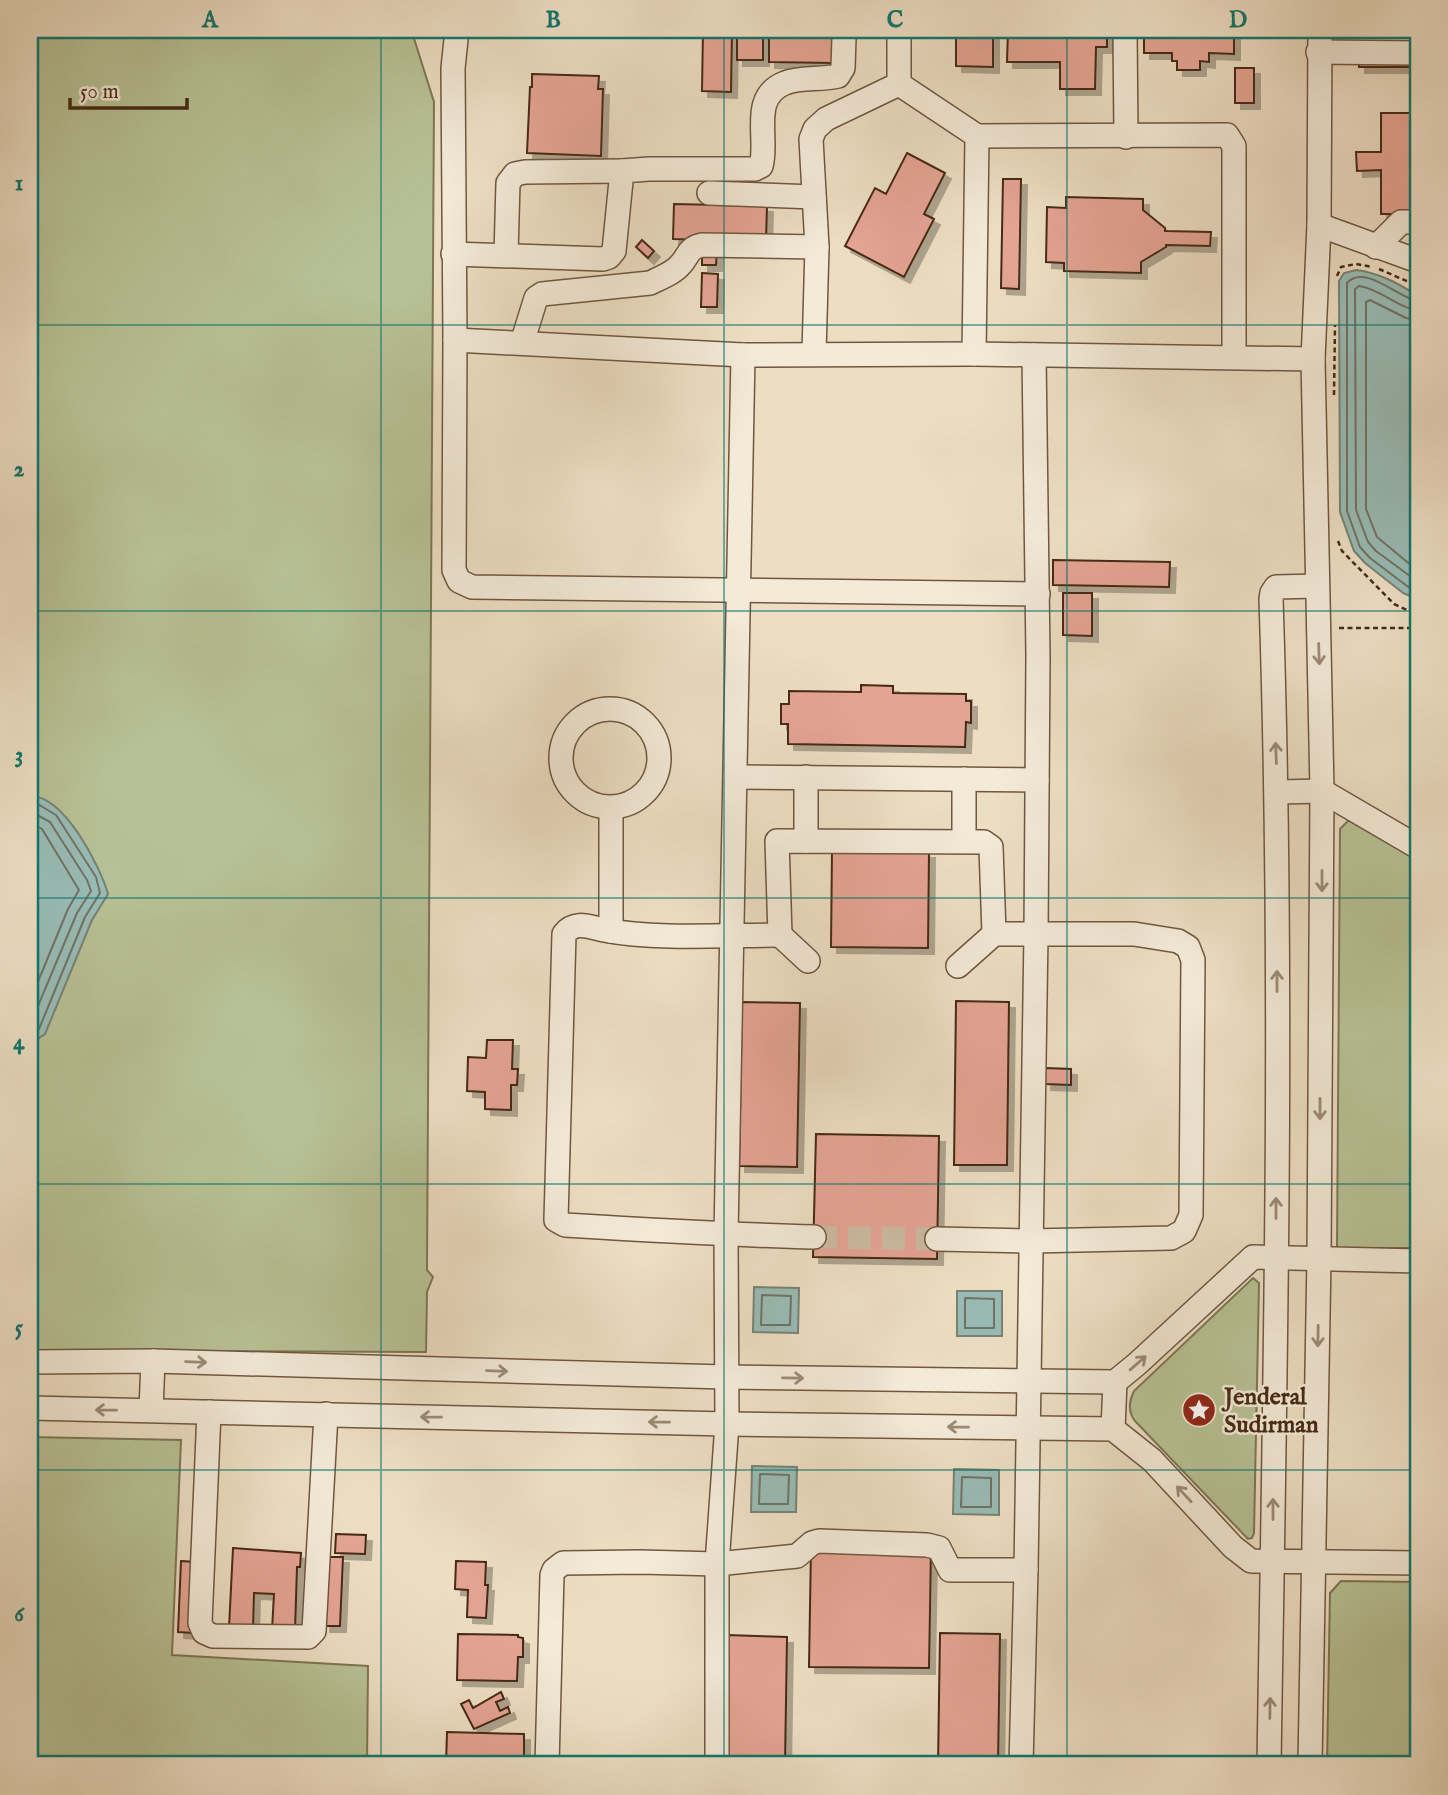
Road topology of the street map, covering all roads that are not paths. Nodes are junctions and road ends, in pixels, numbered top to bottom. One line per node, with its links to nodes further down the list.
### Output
1 (457, 30): 17 (lane)
2 (899, 30): 7 (lane)
3 (1125, 30): 9 (lane)
4 (844, 38): 10 (lane)
5 (1319, 41): 6 (lane); 14 (lane)
6 (1418, 52)
7 (899, 84): 8 (lane); 12 (lane)
8 (977, 136): 9 (lane); 23 (lane)
9 (1126, 137): 26 (lane)
10 (622, 171): 18 (lane); 18 (lane)
11 (709, 193): 12 (lane)
12 (814, 197): 15 (lane)
13 (1418, 222): 16 (lane)
14 (1319, 225): 16 (lane); 27 (lane)
15 (817, 247): 21 (lane); 22 (lane)
16 (1376, 247): 19 (lane)
17 (453, 254): 18 (lane); 20 (lane)
18 (506, 255)
19 (1418, 261)
20 (455, 340): 21 (lane); 29 (lane)
21 (522, 343): 24 (lane)
22 (814, 353): 23 (lane); 24 (lane)
23 (974, 354): 25 (lane)
24 (743, 355): 29 (lane)
25 (1034, 355): 26 (lane); 30 (lane)
26 (1234, 356): 27 (lane)
27 (1313, 359): 28 (lane)
28 (1317, 586): 35 (lane, one-way to 35); 36 (lane, one-way to 28)
29 (737, 590): 30 (lane); 31 (lane)
30 (1038, 594): 34 (lane)
31 (735, 777): 32 (lane); 42 (lane)
32 (806, 777): 33 (lane); 39 (lane)
33 (964, 779): 34 (lane); 38 (lane)
34 (1037, 780): 45 (lane)
35 (1322, 791): 36 (lane); 40 (lane); 53 (lane, one-way to 53)
36 (1278, 792): 52 (lane, one-way to 36)
37 (611, 808): 37 (lane); 41 (lane)
38 (964, 840): 39 (lane); 43 (lane)
39 (806, 841): 44 (lane)
40 (1418, 846)
41 (611, 931): 42 (lane); 48 (lane)
42 (732, 934): 44 (lane); 48 (lane)
43 (994, 934): 45 (lane); 47 (lane)
44 (780, 935): 46 (lane)
45 (1036, 935): 51 (lane); 51 (lane)
46 (808, 961)
47 (958, 966)
48 (726, 1235): 49 (lane); 57 (lane)
49 (814, 1237)
50 (937, 1239): 51 (lane)
51 (1031, 1241): 58 (lane)
52 (1275, 1256): 53 (lane); 59 (lane, one-way to 52); 67 (lane, one-way to 52)
53 (1319, 1258): 54 (lane); 68 (lane, one-way to 68)
54 (1418, 1261)
55 (153, 1361): 56 (lane); 57 (lane, one-way to 57); 61 (lane)
56 (30, 1362)
57 (725, 1377): 58 (lane, one-way to 58); 64 (lane)
58 (1027, 1381): 59 (lane); 65 (lane)
59 (1115, 1382): 66 (lane)
60 (30, 1408): 61 (lane, one-way to 60)
61 (151, 1410): 62 (lane)
62 (209, 1412): 63 (lane); 63 (lane)
63 (326, 1415): 64 (lane, one-way to 63)
64 (727, 1424): 65 (lane, one-way to 64); 70 (lane)
65 (1027, 1428): 66 (lane); 71 (lane)
66 (1113, 1429): 67 (lane, one-way to 66)
67 (1273, 1562): 68 (lane); 75 (lane, one-way to 67)
68 (1313, 1562): 69 (lane); 76 (lane)
69 (1418, 1563)
70 (717, 1564): 71 (lane); 72 (lane); 73 (lane)
71 (1026, 1570): 74 (lane)
72 (547, 1765)
73 (717, 1765)
74 (1021, 1765)
75 (1269, 1765)
76 (1310, 1765)

